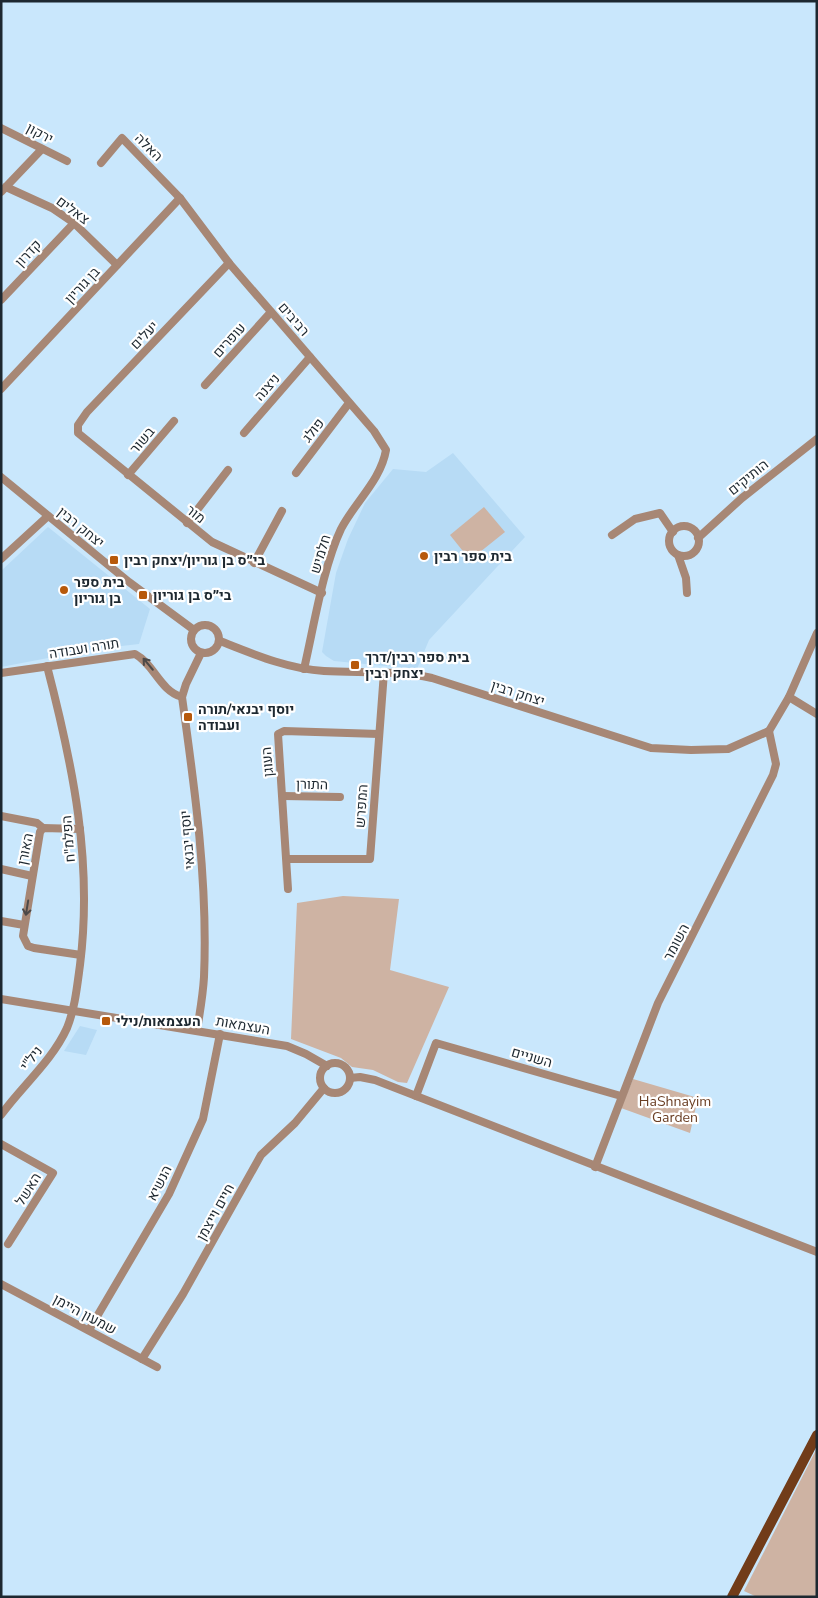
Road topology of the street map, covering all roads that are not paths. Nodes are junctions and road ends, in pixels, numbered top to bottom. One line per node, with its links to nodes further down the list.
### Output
1 (1, 128): 2 (street, ירקון)
2 (42, 149): 3 (street, ירקון); 5 (street)
3 (67, 161)
4 (101, 162): 6 (street, האלה)
5 (4, 190): 7 (street, צאלים)
6 (180, 198): 8 (street, רביבים); 9 (street, בן גוריון)
7 (74, 223): 9 (street, צאלים); 10 (street, קדרון)
8 (230, 263): 11 (street, רביבים); 17 (street, יעלים)
9 (117, 265): 14 (street, בן גוריון)
10 (1, 300)
11 (271, 312): 12 (street, רביבים); 13 (street, עופרים)
12 (310, 357): 15 (street, רביבים); 18 (street, ניצנה)
13 (205, 385)
14 (1, 389)
15 (349, 403): 20 (street, רביבים); 22 (street, פולג)
16 (174, 421): 23 (street, בשור)
17 (78, 425): 23 (street, מור)
18 (244, 433)
19 (817, 439): 30 (street, הותיקים)
20 (384, 457): 34 (street, חלמיש)
21 (228, 470): 27 (street)
22 (296, 473)
23 (128, 475): 27 (street, מור)
24 (1, 477): 26 (street, יצחק רבין)
25 (282, 511): 33 (street)
26 (48, 516): 32 (street); 36 (street, יצחק רבין)
27 (187, 523): 33 (street, מור)
28 (673, 532): 29 (street); 30 (street); 31 (street)
29 (612, 535)
30 (698, 538): 31 (street)
31 (678, 555): 35 (street)
32 (1, 558)
33 (254, 563): 34 (street, מור)
34 (322, 593): 41 (street, חלמיש)
35 (686, 593)
36 (194, 630): 38 (street); 39 (street)
37 (817, 634): 45 (street)
38 (220, 641): 39 (street); 41 (street, יצחק רבין)
39 (201, 653): 44 (street, יוסף יבנאי)
40 (48, 666): 43 (street, תורה ועבודה); 44 (street, תורה ועבודה, one-way to 40); 53 (street, הפלמ"ח)
41 (304, 669): 42 (street, יצחק רבין)
42 (384, 672): 47 (street, יצחק רבין); 48 (street, המפרש)
43 (1, 673)
44 (182, 697): 63 (street, יוסף יבנאי)
45 (789, 697): 46 (street); 47 (street)
46 (817, 714)
47 (769, 731): 69 (street, השומר)
48 (380, 734): 49 (street, העוגן); 54 (street, המפרש)
49 (283, 796): 50 (street, התורן); 54 (street, העוגן)
50 (340, 797)
51 (1, 816): 52 (street, האורן)
52 (43, 828): 53 (street, האורן); 56 (street, האורן)
53 (80, 830): 60 (street, הפלמ"ח)
54 (287, 860): 57 (street, העוגן)
55 (1, 869): 56 (street, האורן)
56 (32, 876): 59 (street, האורן, one-way to 59)
57 (288, 889)
58 (1, 921): 59 (street)
59 (24, 926): 60 (street, האורן)
60 (81, 955): 62 (street, הפלמ"ח)
61 (1, 999): 62 (street, העצמאות)
62 (73, 1011): 63 (street, העצמאות); 70 (street, ניל"י)
63 (197, 1030): 64 (street, העצמאות)
64 (220, 1034): 65 (street, העצמאות); 76 (street, הנשיא)
65 (327, 1066): 66 (street); 67 (street)
66 (350, 1078): 67 (street); 68 (street)
67 (324, 1088): 77 (street, חיים וייצמן)
68 (416, 1096): 69 (street, השניים); 72 (street)
69 (621, 1096): 72 (street, השומר)
70 (3, 1111)
71 (1, 1144): 73 (street, האשל)
72 (595, 1167): 74 (street)
73 (8, 1244)
74 (817, 1252)
75 (1, 1284): 76 (street, שמעון היימן)
76 (89, 1330): 77 (street, שמעון היימן)
77 (142, 1359): 78 (street, שמעון היימן)
78 (157, 1367)
79 (817, 1435): 80 (main road)
80 (732, 1597)

